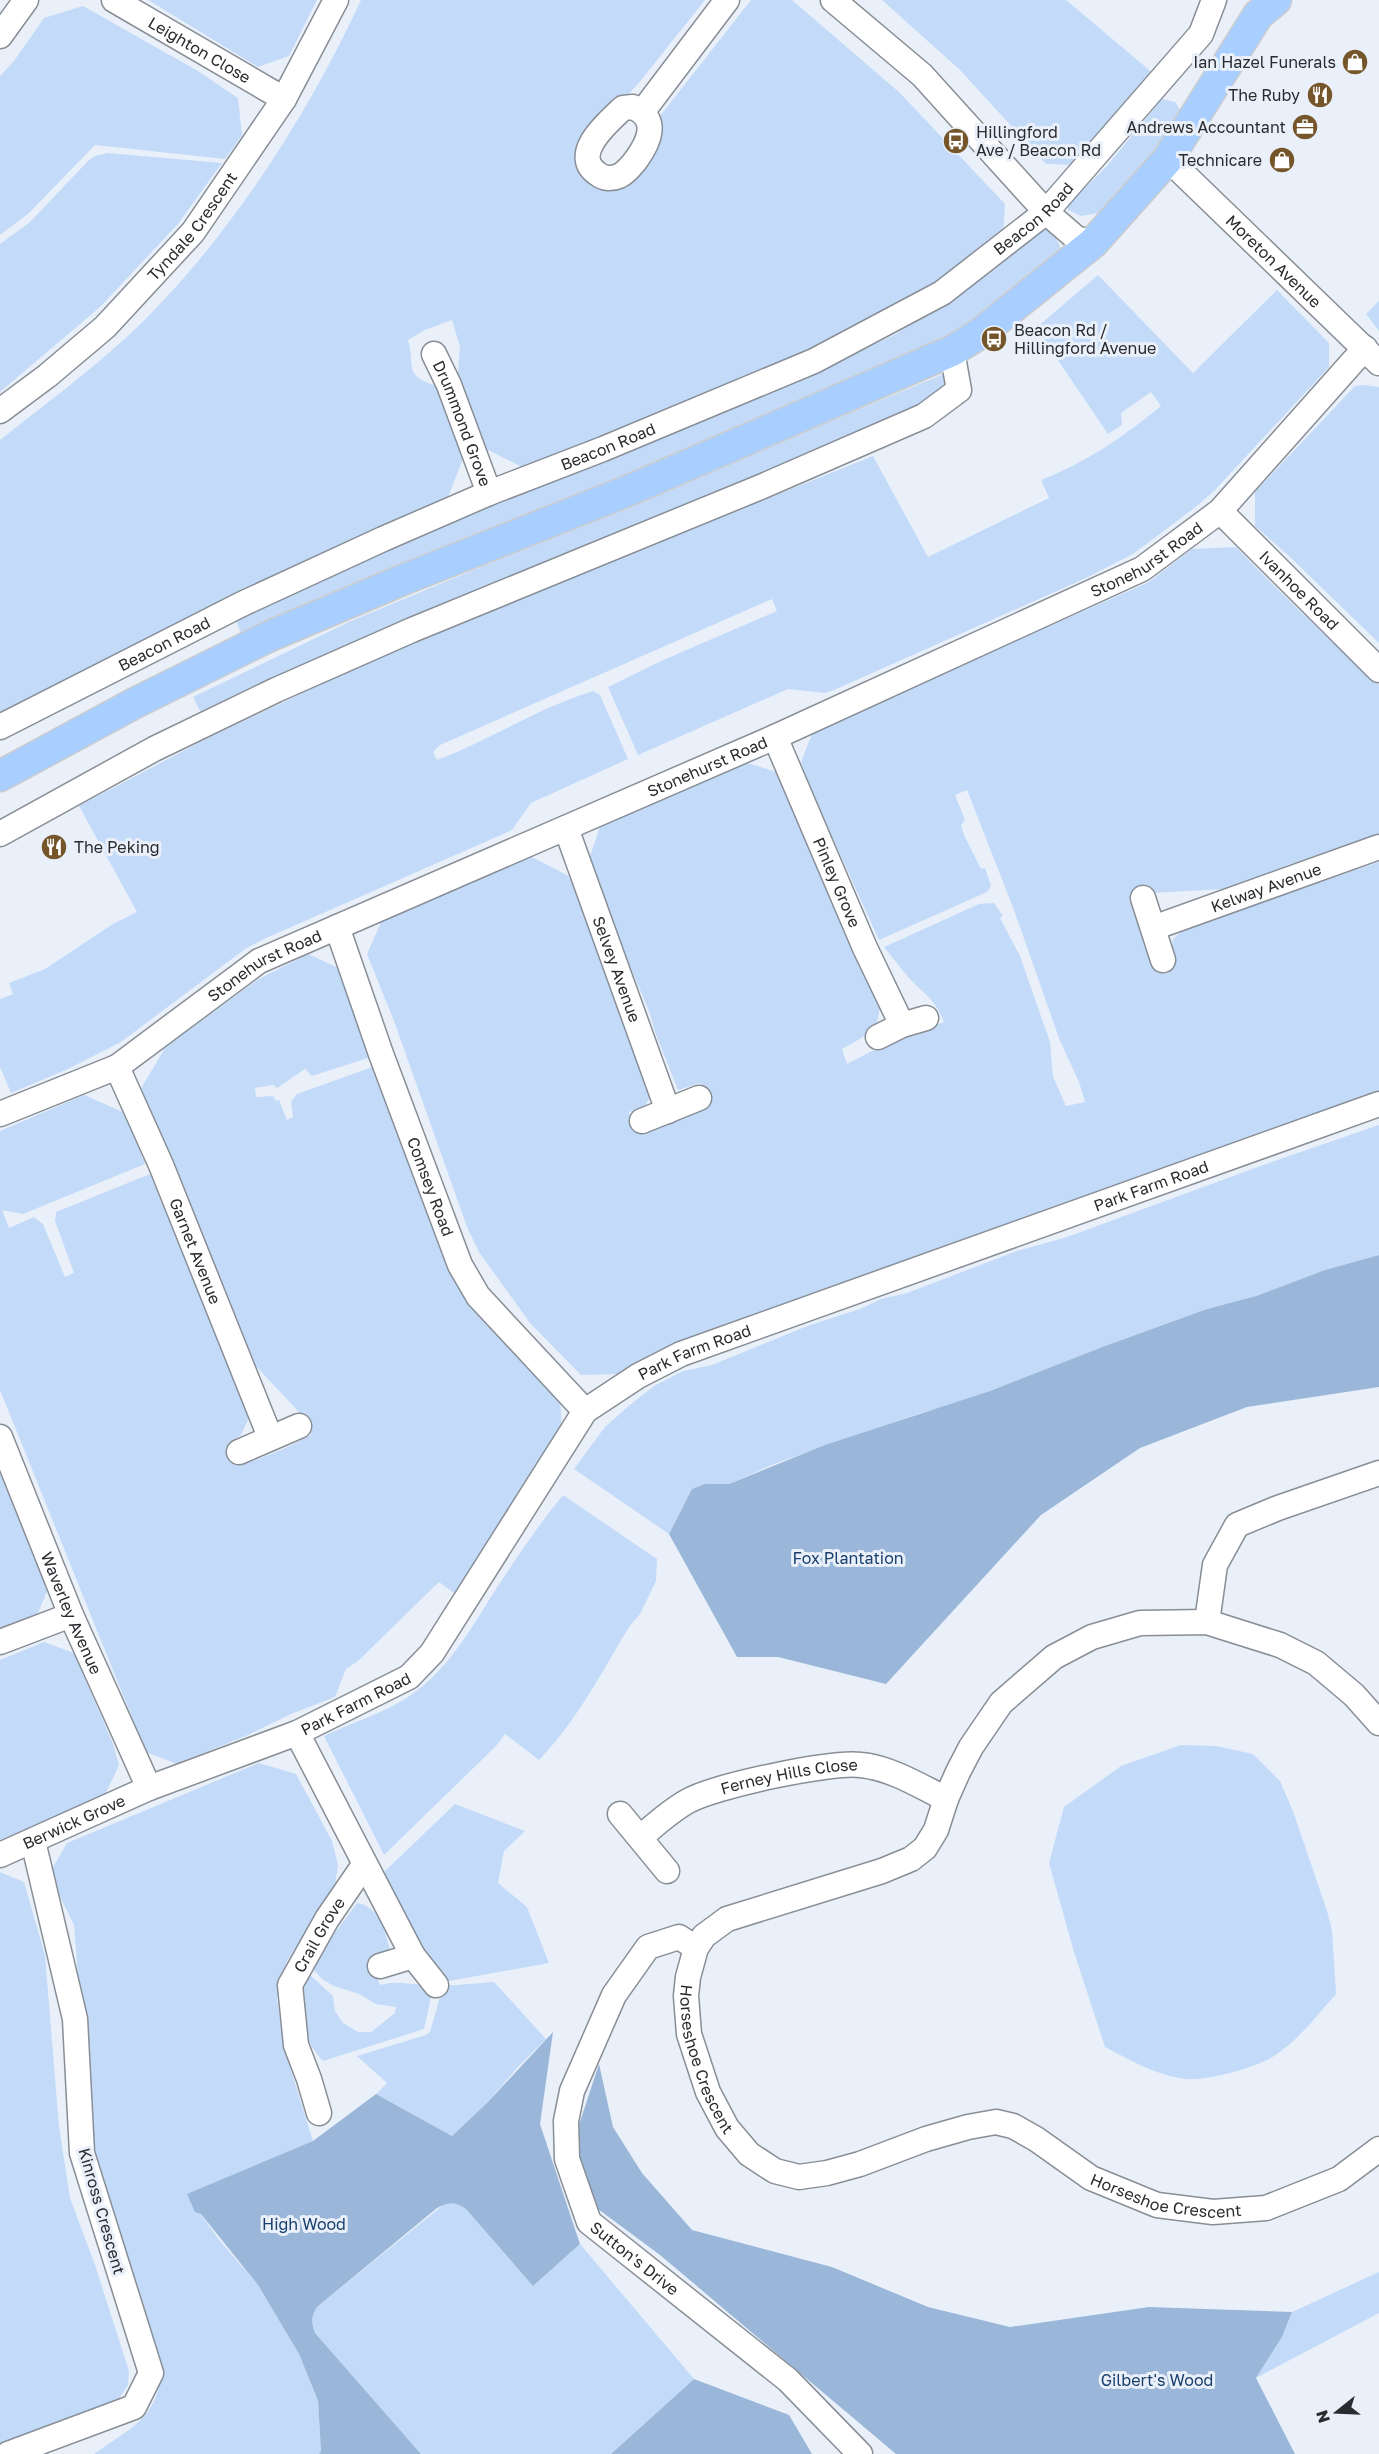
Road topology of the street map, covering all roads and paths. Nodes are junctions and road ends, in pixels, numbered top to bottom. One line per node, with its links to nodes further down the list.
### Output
1 (26, 0): 8 (street)
2 (114, 0): 9 (street, Leighton Close)
3 (336, 0): 9 (street, Tyndale Crescent)
4 (728, 0): 10 (street)
5 (833, 0): 12 (street)
6 (1214, 0): 12 (street, Beacon Road)
7 (1264, 5): 11 (main road)
8 (0, 36)
9 (284, 99): 17 (street, Tyndale Crescent)
10 (643, 111)
11 (1168, 159): 13 (main road); 16 (street, Moreton Avenue)
12 (1046, 212): 13 (street); 18 (street, Beacon Road)
13 (1093, 243): 14 (main road)
14 (952, 351): 23 (main road); 25 (street)
15 (434, 354): 18 (street, Drummond Grove)
16 (1372, 356): 19 (street, Stonehurst Road)
17 (0, 411)
18 (489, 493): 21 (street, Beacon Road)
19 (1220, 511): 20 (street, Ivanhoe Road); 22 (street, Stonehurst Road)
20 (1379, 670)
21 (0, 727)
22 (775, 736): 24 (street, Stonehurst Road); 32 (street, Pinley Grove)
23 (0, 776)
24 (566, 828): 28 (street, Stonehurst Road); 37 (street, Selvey Avenue)
25 (0, 834)
26 (1379, 847): 29 (street, Kelway Avenue)
27 (1143, 898): 29 (street)
28 (337, 927): 34 (street, Stonehurst Road); 40 (street, Comsey Road)
29 (1153, 928): 30 (street)
30 (1163, 960)
31 (926, 1018): 32 (street)
32 (902, 1024): 33 (street)
33 (878, 1037)
34 (117, 1066): 38 (street, Stonehurst Road); 43 (street, Garnet Avenue)
35 (699, 1098): 37 (street)
36 (1379, 1104): 40 (street, Park Farm Road)
37 (668, 1111): 39 (street)
38 (0, 1114)
39 (642, 1121)
40 (585, 1411): 50 (street, Park Farm Road)
41 (299, 1426): 43 (street)
42 (0, 1437): 46 (street, Waverley Avenue)
43 (270, 1437): 44 (street)
44 (239, 1452)
45 (1379, 1473): 47 (street)
46 (71, 1615): 48 (street); 51 (street, Waverley Avenue)
47 (1206, 1622): 49 (street, Horseshoe Crescent); 52 (street, Horseshoe Crescent)
48 (0, 1642)
49 (1379, 1723)
50 (297, 1733): 51 (street, Park Farm Road); 57 (street)
51 (149, 1788): 55 (street, Berwick Grove)
52 (946, 1799): 54 (street, Ferney Hills Close); 59 (street, Horseshoe Crescent)
53 (620, 1814): 54 (street)
54 (641, 1838): 58 (street)
55 (33, 1841): 56 (street, Berwick Grove); 65 (street, Kinross Crescent)
56 (0, 1855)
57 (364, 1865): 60 (street); 63 (street, Crail Grove)
58 (667, 1871)
59 (696, 1948): 64 (street, Horseshoe Crescent); 66 (street, Sutton's Drive)
60 (413, 1956): 61 (street); 62 (street)
61 (380, 1966)
62 (436, 1985)
63 (319, 2113)
64 (1379, 2149)
65 (8, 2454)
66 (861, 2454)

